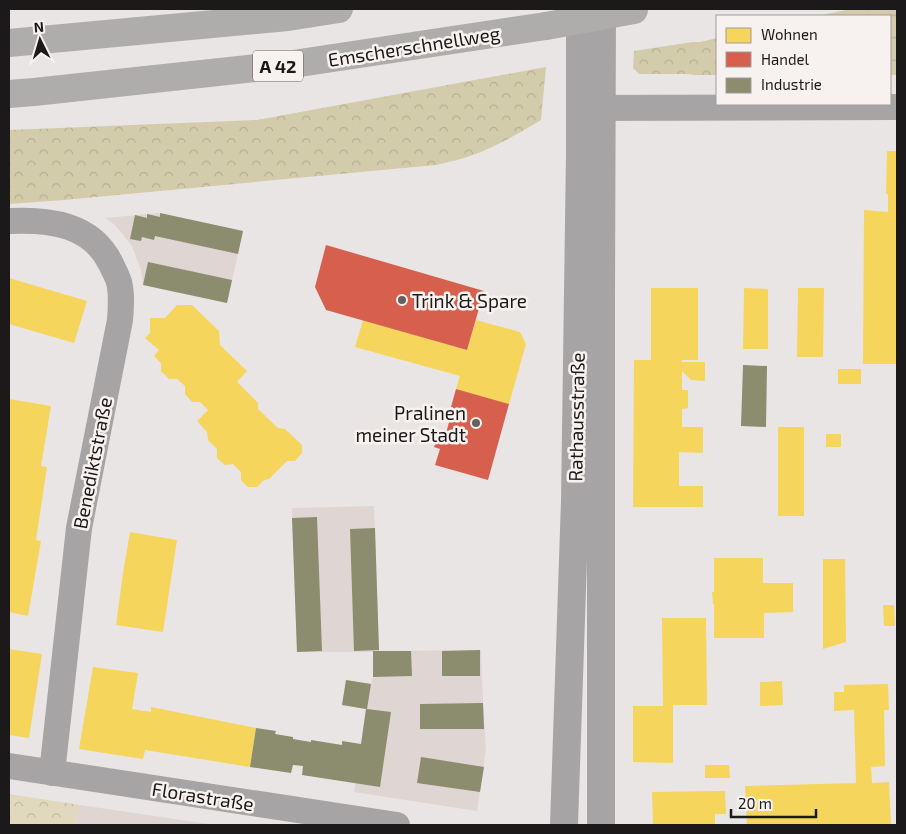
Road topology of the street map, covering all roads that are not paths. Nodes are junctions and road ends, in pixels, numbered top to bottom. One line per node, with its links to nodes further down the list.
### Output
1 (339, 9): 5 (highway)
2 (580, 9): 8 (street, Rathausstraße)
3 (602, 9): 8 (street, Rathausstraße)
4 (636, 9): 6 (highway, Emscherschnellweg / A 42, bridge)
5 (9, 43)
6 (9, 94)
7 (897, 107): 8 (street)
8 (591, 108): 13 (street, Rathausstraße); 14 (street, Rathausstraße)
9 (13, 221): 11 (street, Benediktstraße)
10 (9, 766): 11 (street, Florastraße)
11 (52, 773): 12 (street, Florastraße)
12 (397, 825)
13 (564, 825)
14 (602, 825)

